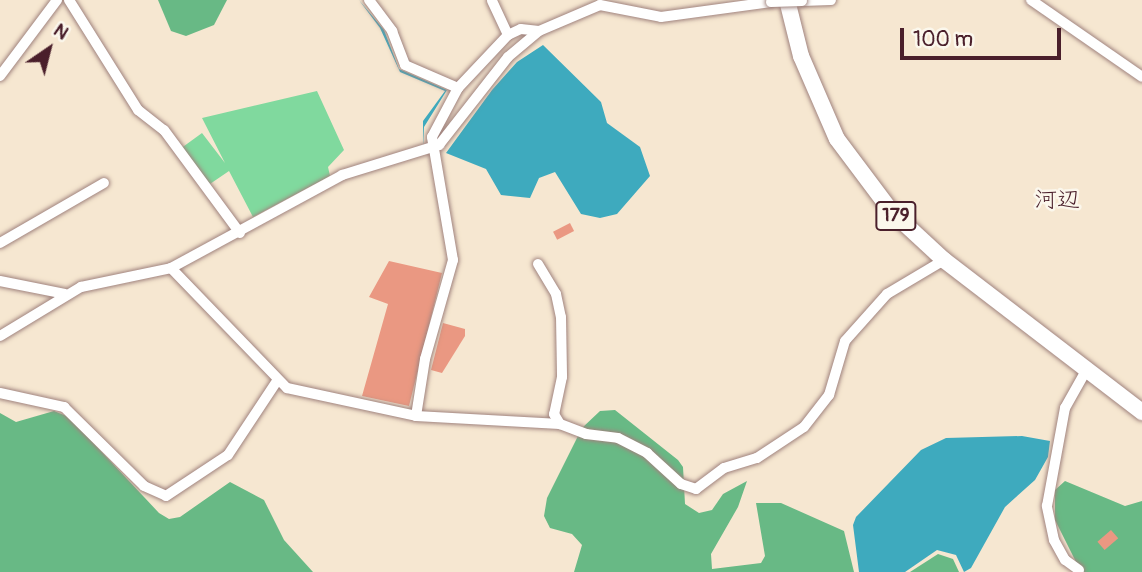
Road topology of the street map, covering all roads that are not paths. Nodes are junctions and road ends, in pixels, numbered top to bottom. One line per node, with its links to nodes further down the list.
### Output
1 (57, 0): 11 (street)
2 (69, 0): 16 (street)
3 (369, 0): 13 (street)
4 (492, 0): 10 (street)
5 (831, 0): 8 (street)
6 (1031, 0): 12 (street)
7 (779, 1): 8 (street, bridge); 9 (street); 18 (highway, 179)
8 (803, 1)
9 (539, 31): 10 (street); 14 (street)
10 (508, 35): 13 (street)
11 (0, 76)
12 (1142, 77)
13 (458, 89): 14 (street)
14 (433, 148): 16 (street); 28 (street)
15 (104, 183): 17 (street)
16 (240, 233): 20 (street)
17 (0, 243)
18 (944, 260): 24 (highway, 179); 29 (street)
19 (538, 264): 29 (street)
20 (171, 268): 22 (street); 25 (street)
21 (0, 281): 22 (street)
22 (65, 295): 23 (street)
23 (0, 336)
24 (1087, 369): 27 (highway, 179); 30 (street)
25 (277, 381): 26 (street); 28 (street)
26 (0, 393)
27 (1142, 412)
28 (416, 416): 29 (street)
29 (560, 424)
30 (1079, 569)

